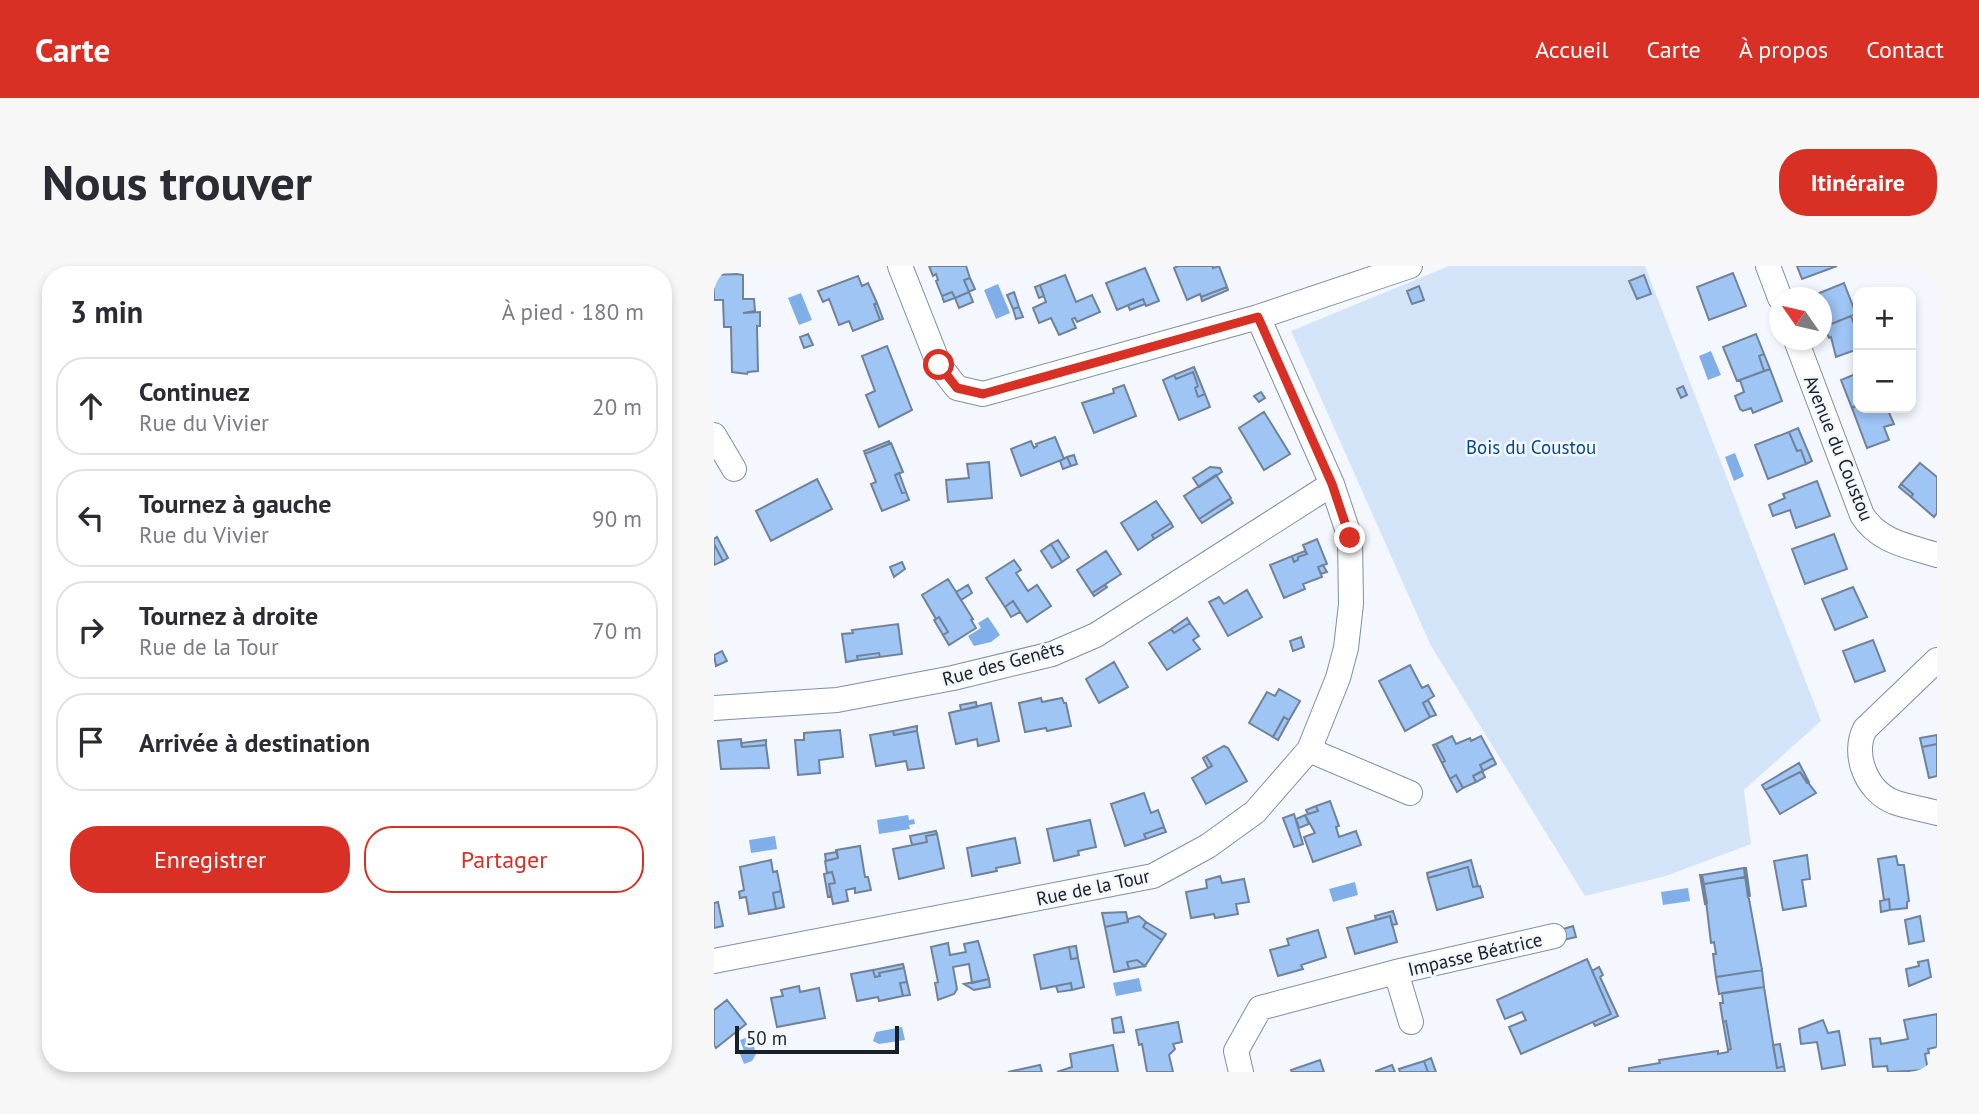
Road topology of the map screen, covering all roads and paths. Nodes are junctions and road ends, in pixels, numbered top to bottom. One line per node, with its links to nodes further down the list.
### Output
1 (900, 266): 5 (street)
2 (1410, 266): 5 (street)
3 (1768, 266): 4 (street)
4 (1776, 287)
5 (1258, 317): 9 (street, Rue de la Tour)
6 (1800, 350): 10 (street, Avenue du Coustou)
7 (714, 435): 8 (street)
8 (734, 469)
9 (1332, 484): 12 (street, Rue des Genêts); 13 (street, Rue de la Tour)
10 (1937, 555)
11 (1937, 660): 15 (street)
12 (714, 708)
13 (1309, 750): 14 (street); 17 (street, Rue de la Tour)
14 (1410, 793)
15 (1937, 813)
16 (1555, 936): 18 (street, Impasse Béatrice)
17 (714, 961)
18 (1395, 972): 19 (street, Impasse Béatrice); 20 (street, Impasse Béatrice)
19 (1411, 1022)
20 (1241, 1072)

